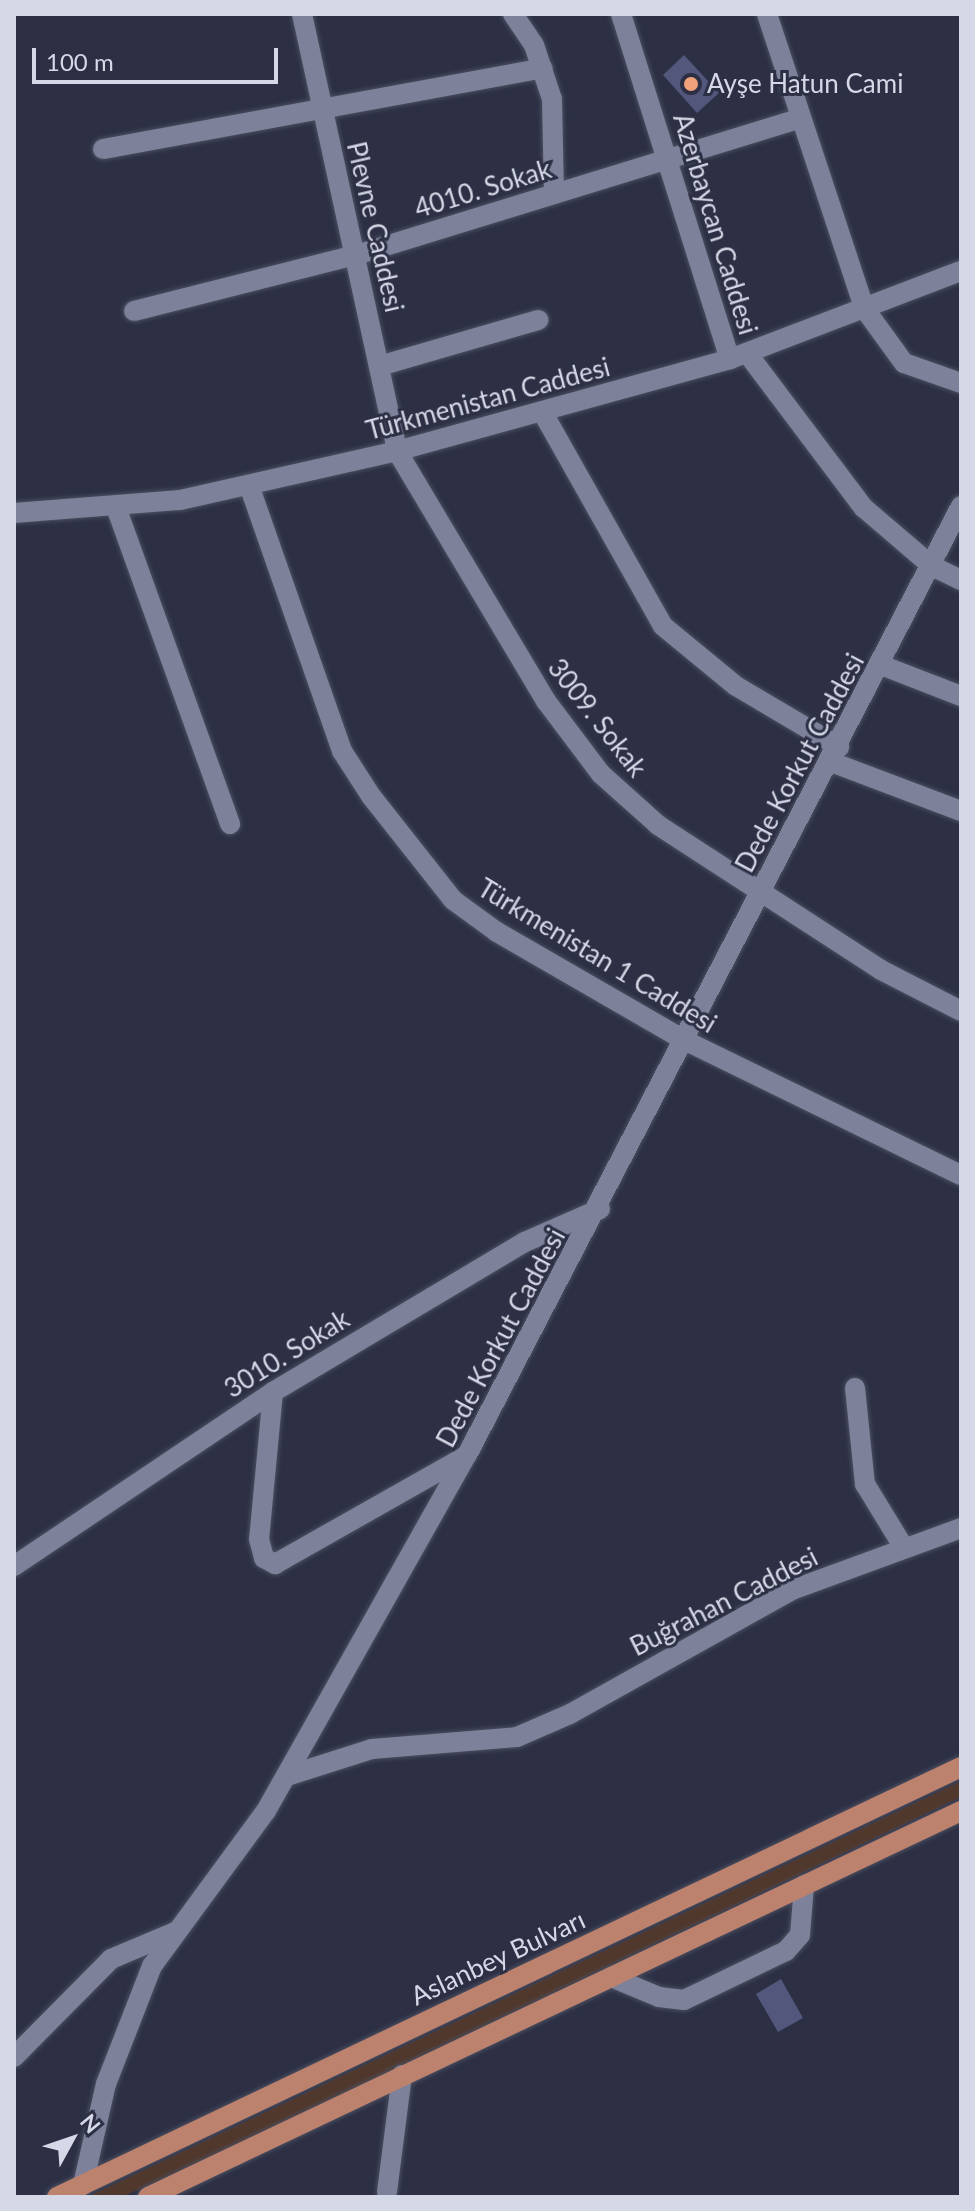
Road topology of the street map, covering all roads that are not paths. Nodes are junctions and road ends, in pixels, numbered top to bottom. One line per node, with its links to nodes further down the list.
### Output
1 (302, 14): 6 (street, Plevne Caddesi)
2 (513, 14): 5 (street)
3 (621, 14): 9 (street, Azerbaycan Caddesi)
4 (767, 14): 7 (street)
5 (543, 68): 6 (street); 10 (street)
6 (322, 113): 8 (street); 11 (street, Plevne Caddesi)
7 (798, 119): 9 (street, 4010. Sokak); 13 (street)
8 (103, 149)
9 (668, 159): 10 (street, 4010. Sokak); 16 (street, Azerbaycan Caddesi)
10 (554, 194): 11 (street, 4010. Sokak)
11 (356, 255): 14 (street, 4010. Sokak); 17 (street, Plevne Caddesi)
12 (961, 271): 13 (street, Türkmenistan Caddesi)
13 (864, 308): 16 (street, Türkmenistan Caddesi); 18 (street)
14 (134, 311)
15 (538, 320): 17 (street)
16 (738, 356): 19 (street, Türkmenistan Caddesi); 25 (street, Azerbaycan Caddesi)
17 (379, 366): 20 (street, Plevne Caddesi)
18 (961, 383)
19 (543, 413): 20 (street, Türkmenistan Caddesi); 29 (street)
20 (397, 451): 21 (street, Türkmenistan Caddesi); 32 (street, 3009. Sokak)
21 (250, 488): 23 (street, Türkmenistan Caddesi); 34 (street, Türkmenistan 1 Caddesi)
22 (961, 506): 25 (street, Dede Korkut Caddesi)
23 (116, 507): 24 (street, Türkmenistan Caddesi); 31 (street)
24 (14, 513)
25 (932, 566): 26 (street, Azerbaycan Caddesi); 27 (street, Dede Korkut Caddesi)
26 (961, 580)
27 (881, 665): 28 (street); 29 (street, Dede Korkut Caddesi)
28 (961, 696)
29 (835, 754): 30 (street); 32 (street, Dede Korkut Caddesi)
30 (961, 811)
31 (230, 824)
32 (760, 893): 33 (street, 3009. Sokak); 34 (street, Dede Korkut Caddesi)
33 (961, 1011)
34 (684, 1040): 35 (street, Türkmenistan 1 Caddesi); 36 (street, Dede Korkut Caddesi)
35 (961, 1175)
36 (600, 1209): 38 (street, 3010. Sokak); 39 (street, Dede Korkut Caddesi)
37 (855, 1388): 41 (street)
38 (273, 1392): 39 (street); 42 (street, 3010. Sokak)
39 (467, 1455): 44 (street, Dede Korkut Caddesi)
40 (961, 1528): 41 (street, Buğrahan Caddesi)
41 (904, 1548): 44 (street, Buğrahan Caddesi)
42 (14, 1566)
43 (961, 1767): 51 (main road, Aslanbey Bulvarı)
44 (287, 1776): 47 (street, Dede Korkut Caddesi)
45 (961, 1811): 46 (main road)
46 (804, 1885): 48 (main road); 48 (street)
47 (177, 1931): 49 (street); 51 (street, Dede Korkut Caddesi)
48 (611, 1977): 50 (main road)
49 (14, 2057)
50 (402, 2075): 52 (street); 54 (main road)
51 (83, 2185): 53 (main road, Aslanbey Bulvarı)
52 (387, 2192)
53 (57, 2197)
54 (148, 2197)

